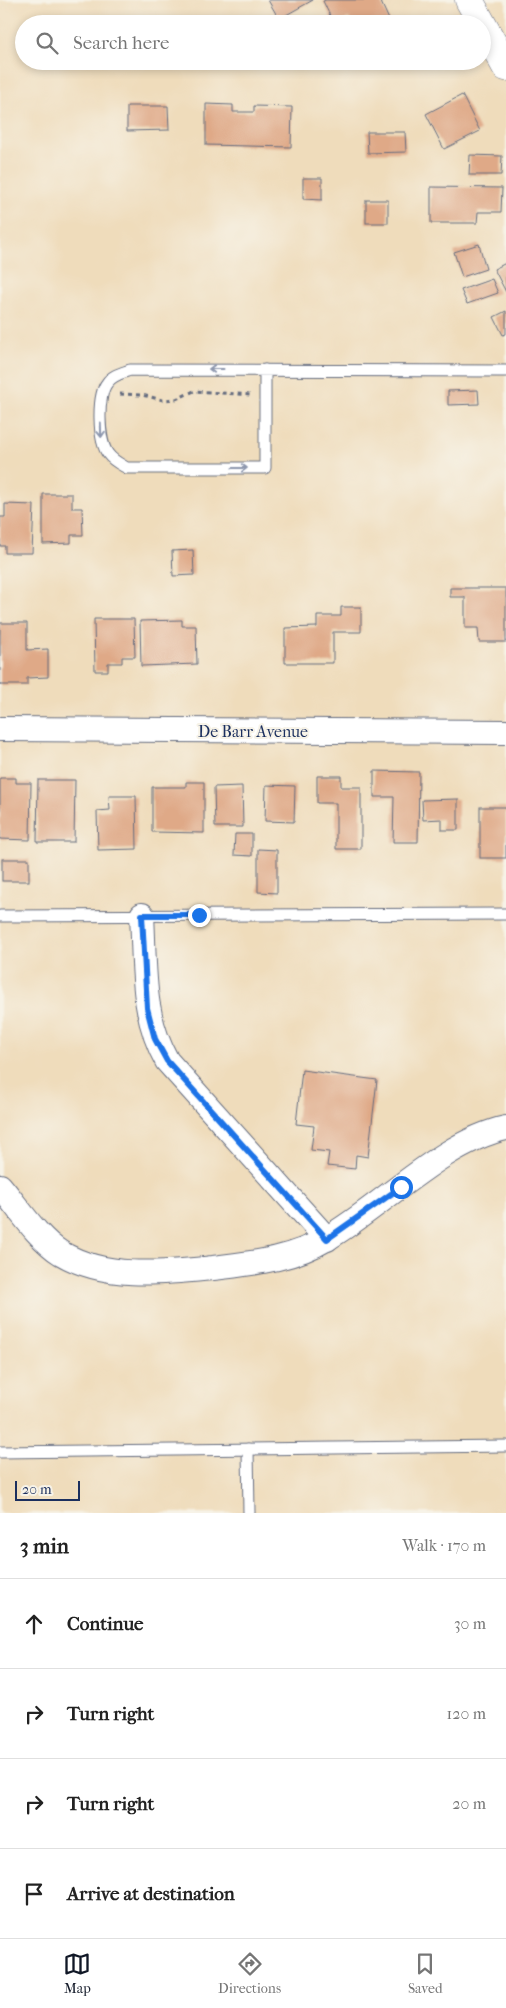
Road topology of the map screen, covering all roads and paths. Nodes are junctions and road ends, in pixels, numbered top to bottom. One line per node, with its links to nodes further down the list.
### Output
1 (470, 0): 2 (street)
2 (478, 15)
3 (491, 39): 4 (street)
4 (506, 67)
5 (265, 370): 6 (lane); 7 (lane, one-way to 7); 8 (lane)
6 (506, 371)
7 (102, 391): 8 (path); 8 (lane, one-way to 8)
8 (265, 394)
9 (0, 729): 10 (street, De Barr Avenue)
10 (506, 732)
11 (506, 914): 12 (lane)
12 (142, 915): 13 (lane); 16 (street)
13 (0, 916)
14 (506, 1128): 16 (street)
15 (0, 1186): 16 (street)
16 (327, 1239)
17 (506, 1446): 18 (lane)
18 (248, 1449): 19 (lane); 20 (lane)
19 (0, 1452)
20 (248, 1513)

